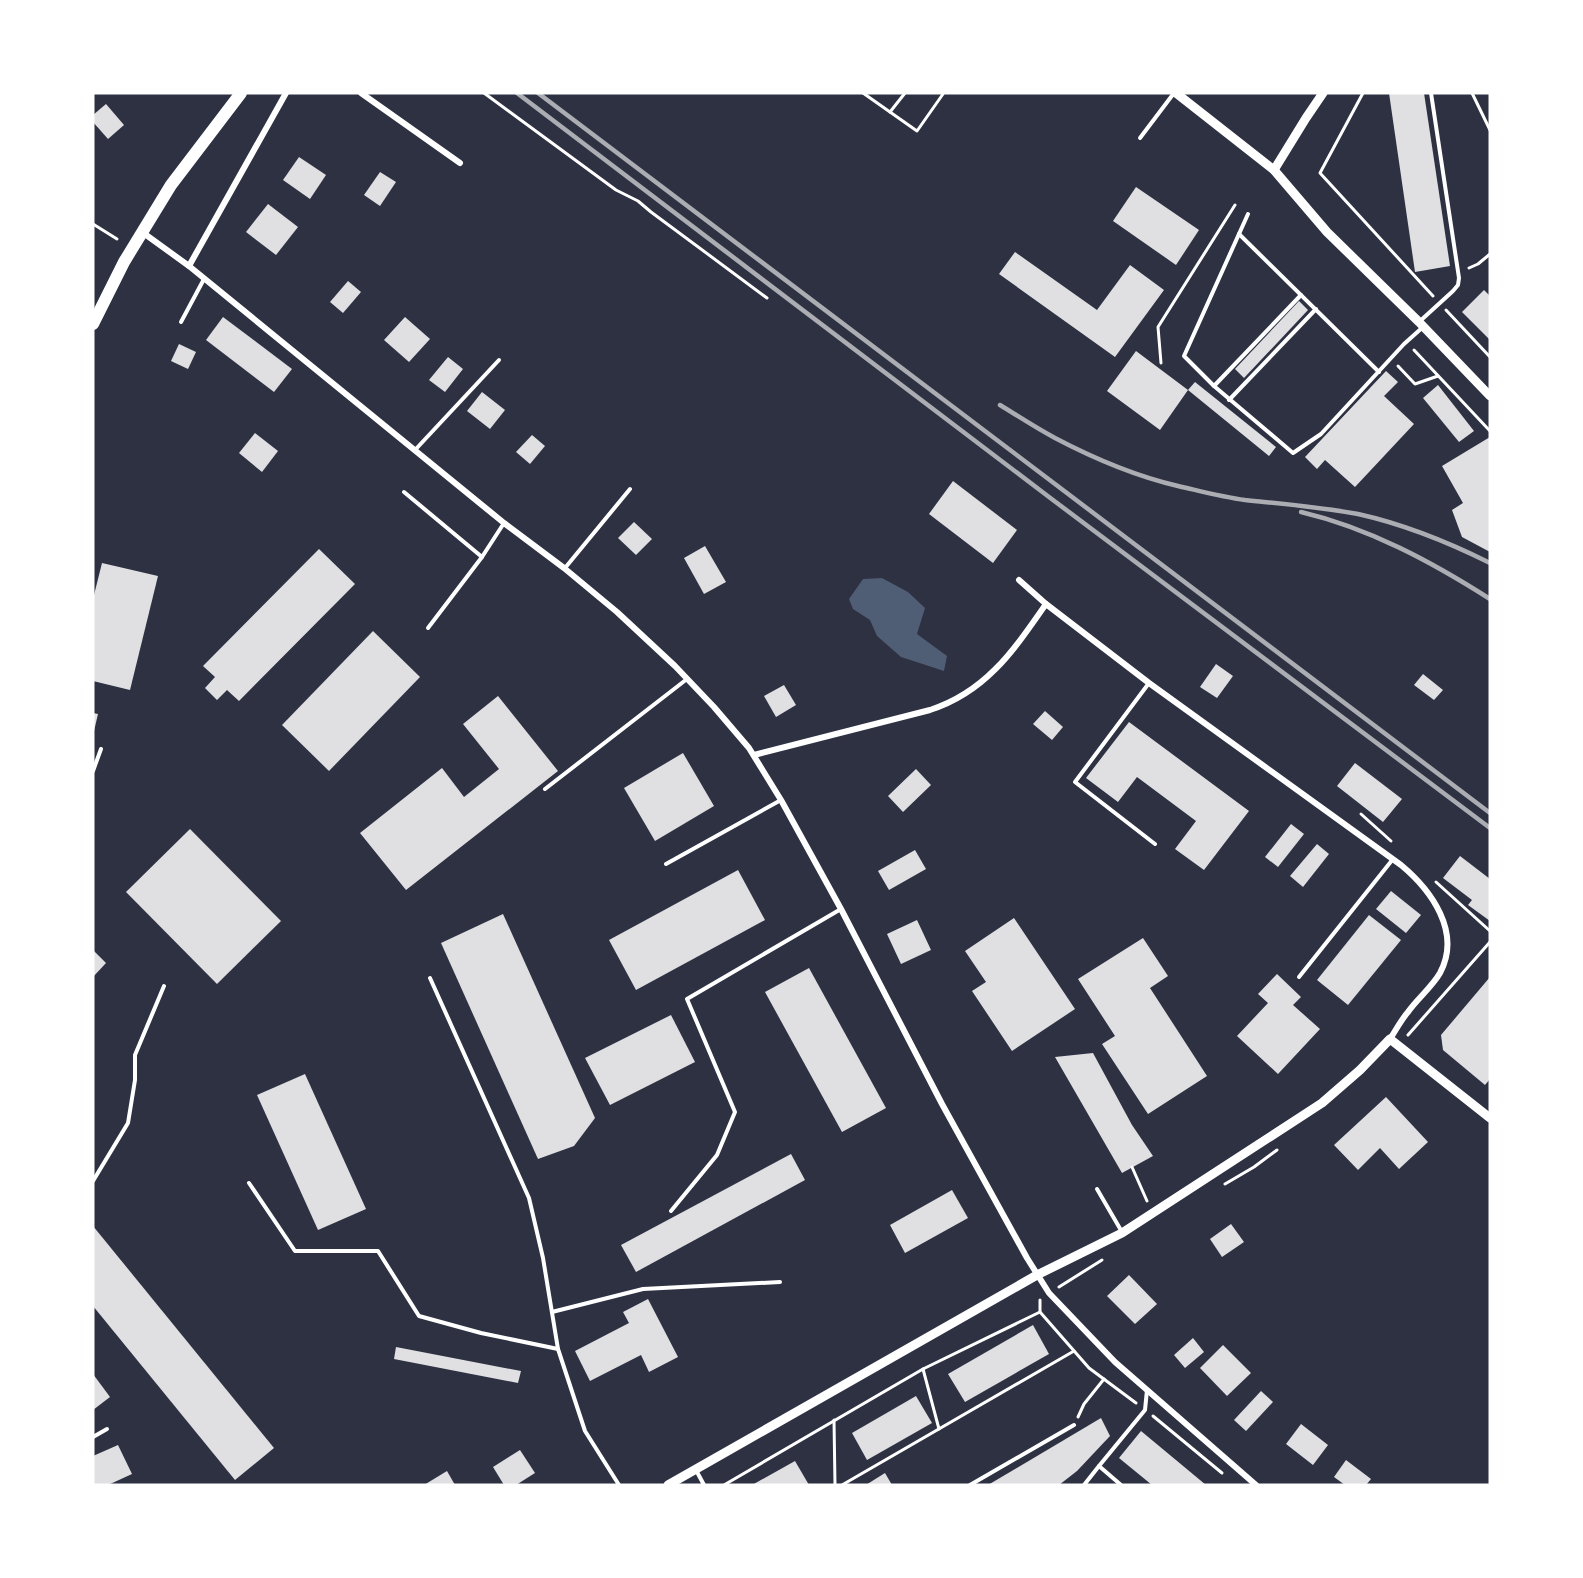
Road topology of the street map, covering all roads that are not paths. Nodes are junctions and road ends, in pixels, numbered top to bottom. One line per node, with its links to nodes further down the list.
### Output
1 (241, 93): 11 (main road)
2 (286, 93): 13 (street)
3 (361, 93): 8 (street)
4 (1175, 93): 7 (lane); 9 (street)
5 (1323, 93): 9 (street)
6 (1431, 93): 19 (lane)
7 (1140, 138)
8 (460, 164)
9 (1274, 171): 19 (street)
10 (1248, 214): 12 (lane)
11 (141, 232): 13 (street); 18 (main road)
12 (1239, 234): 15 (lane); 22 (lane)
13 (189, 266): 14 (street)
14 (204, 279): 17 (lane); 25 (street)
15 (1301, 294): 16 (lane); 22 (lane)
16 (1316, 309): 21 (lane); 24 (lane)
17 (181, 322)
18 (93, 324)
19 (1421, 324): 21 (lane); 23 (street)
20 (499, 360): 25 (lane)
21 (1379, 372): 24 (lane)
22 (1214, 386): 24 (lane)
23 (1490, 396)
24 (1229, 400)
25 (415, 450): 28 (street)
26 (630, 489): 30 (lane)
27 (404, 492): 29 (lane)
28 (504, 523): 29 (lane); 30 (street)
29 (482, 557): 33 (lane)
30 (564, 568): 34 (street)
31 (1019, 580): 32 (street)
32 (1046, 604): 35 (street); 37 (street)
33 (428, 628)
34 (688, 679): 37 (street); 39 (lane)
35 (1149, 683): 41 (lane); 42 (street)
36 (101, 750): 38 (lane)
37 (754, 755): 40 (street)
38 (93, 771)
39 (545, 789)
40 (781, 800): 43 (lane); 44 (street)
41 (1155, 844)
42 (1393, 859): 45 (lane); 48 (street)
43 (666, 864)
44 (841, 909): 53 (lane); 55 (street)
45 (1299, 977)
46 (430, 978): 57 (lane)
47 (164, 986): 50 (lane)
48 (1390, 1039): 49 (street); 54 (street)
49 (1490, 1118)
50 (93, 1181)
51 (249, 1183): 58 (lane)
52 (1097, 1189): 54 (lane)
53 (671, 1211)
54 (1122, 1233): 55 (street)
55 (1037, 1275): 59 (street); 64 (street)
56 (780, 1282): 57 (lane)
57 (552, 1312): 58 (lane)
58 (558, 1349): 65 (lane)
59 (1147, 1390): 63 (lane); 71 (street)
60 (1074, 1425): 68 (lane)
61 (107, 1429): 62 (lane)
62 (93, 1437)
63 (1099, 1466): 69 (lane); 70 (lane)
64 (696, 1470): 66 (street); 67 (lane)
65 (620, 1485)
66 (668, 1485)
67 (704, 1485)
68 (970, 1485)
69 (1084, 1485)
70 (1121, 1485)
71 (1256, 1485)

